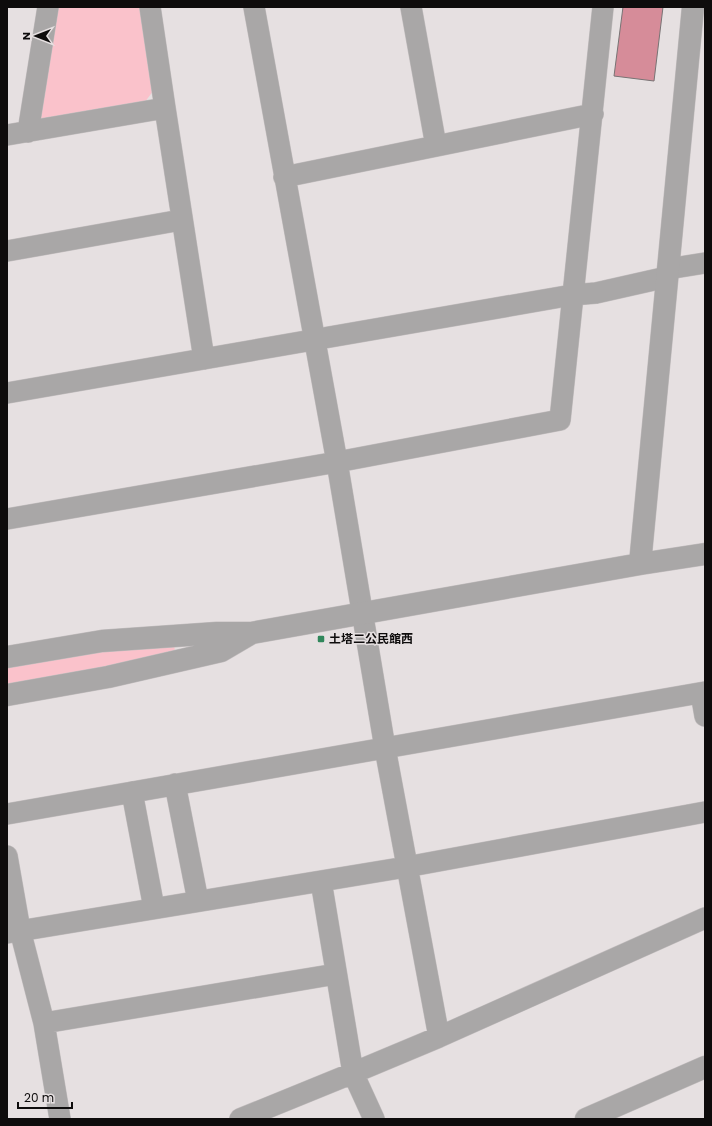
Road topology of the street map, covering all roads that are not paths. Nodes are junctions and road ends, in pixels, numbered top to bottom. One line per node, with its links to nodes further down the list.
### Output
1 (48, 7): 9 (street)
2 (150, 7): 7 (street)
3 (254, 7): 12 (street)
4 (411, 7): 11 (street)
5 (603, 7): 8 (street)
6 (693, 7): 16 (street)
7 (164, 108): 9 (street); 13 (street)
8 (593, 114): 11 (street); 17 (street)
9 (28, 132): 10 (street)
10 (7, 135)
11 (436, 146): 12 (street)
12 (284, 176): 18 (street)
13 (181, 220): 14 (street); 19 (street)
14 (7, 251)
15 (705, 263): 16 (street)
16 (668, 273): 17 (street); 24 (street)
17 (572, 295): 18 (street); 21 (street)
18 (314, 341): 19 (street); 21 (street)
19 (204, 359): 20 (street)
20 (7, 393)
21 (337, 462): 22 (street); 25 (street)
22 (7, 519)
23 (705, 554): 24 (street)
24 (640, 564): 25 (street)
25 (362, 613): 26 (street); 31 (street)
26 (251, 633): 27 (street); 29 (street)
27 (7, 657)
28 (703, 692): 30 (street); 31 (street)
29 (7, 695)
30 (705, 716)
31 (385, 748): 32 (street); 37 (street)
32 (175, 784): 33 (street); 39 (street)
33 (132, 792): 35 (street); 40 (street)
34 (705, 812): 37 (street)
35 (7, 814)
36 (7, 856): 42 (street)
37 (406, 867): 38 (street); 45 (street)
38 (321, 881): 39 (street); 43 (street)
39 (198, 901): 40 (street)
40 (154, 908): 42 (street)
41 (705, 918): 45 (street)
42 (14, 931): 44 (street)
43 (336, 974): 44 (street); 47 (street)
44 (44, 1023): 48 (street)
45 (439, 1037): 47 (street)
46 (705, 1067): 51 (street)
47 (353, 1073): 49 (street); 50 (street)
48 (60, 1119)
49 (240, 1119)
50 (374, 1119)
51 (586, 1119)

